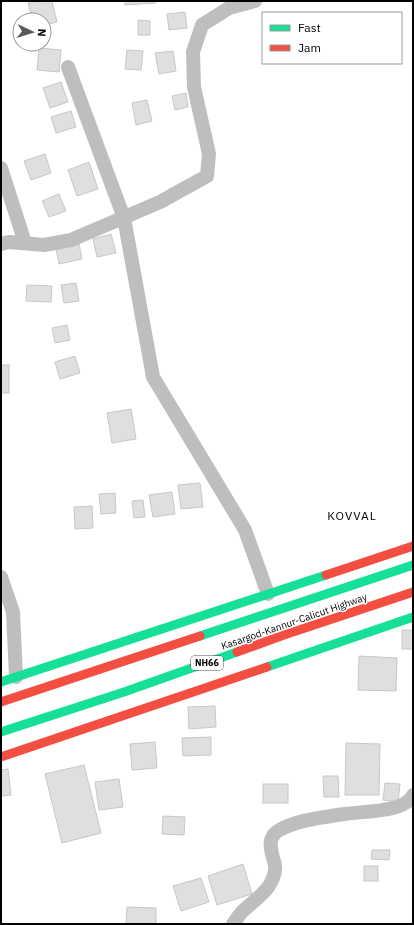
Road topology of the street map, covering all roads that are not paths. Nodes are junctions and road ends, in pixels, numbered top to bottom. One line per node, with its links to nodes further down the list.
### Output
1 (255, 1): 4 (street)
2 (68, 67): 4 (street)
3 (1, 168): 5 (street)
4 (124, 218): 5 (street); 11 (street)
5 (25, 243): 6 (street)
6 (1, 244)
7 (413, 546): 11 (main road)
8 (413, 565): 15 (main road, Kasargod-Kannur-Calicut Highway)
9 (1, 577): 13 (street)
10 (413, 592): 16 (main road, Kasargod-Kannur-Calicut Highway / NH66)
11 (268, 594): 13 (main road)
12 (413, 617): 17 (main road)
13 (16, 677): 14 (main road)
14 (1, 682)
15 (1, 702)
16 (1, 732)
17 (1, 757)
18 (413, 795): 19 (street)
19 (234, 924)

